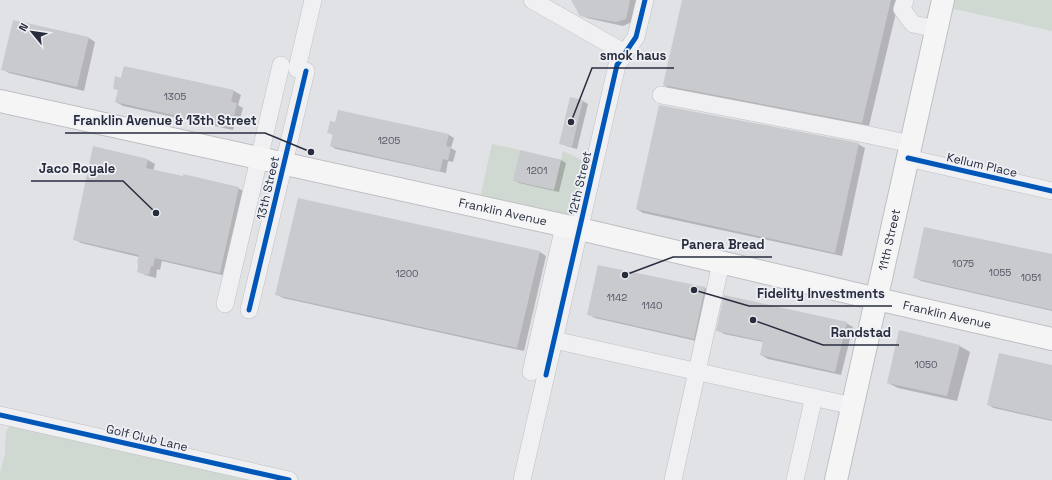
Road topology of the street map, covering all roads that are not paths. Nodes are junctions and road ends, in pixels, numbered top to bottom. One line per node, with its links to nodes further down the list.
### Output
1 (313, 0): 8 (street, 13th Street)
2 (532, 0): 7 (street)
3 (645, 0): 7 (street, 12th Street)
4 (905, 0): 6 (street)
5 (943, 0): 6 (main road, 11th Street)
6 (936, 29): 11 (main road, 11th Street)
7 (625, 53): 15 (street, 12th Street)
8 (295, 68): 12 (street); 13 (street, 13th Street)
9 (661, 95): 11 (street, Kellum Place)
10 (0, 101): 12 (main road, Franklin Avenue)
11 (909, 151): 14 (street, Kellum Place); 17 (main road, 11th Street)
12 (258, 159): 13 (main road, Franklin Avenue); 18 (street)
13 (283, 165): 15 (main road, Franklin Avenue); 19 (street, 13th Street)
14 (1052, 191)
15 (572, 228): 16 (main road, Franklin Avenue); 21 (street, 12th Street); 23 (street, 12th Street)
16 (721, 263): 17 (main road, Franklin Avenue); 22 (street)
17 (877, 299): 20 (main road, Franklin Avenue); 25 (main road, 11th Street)
18 (225, 304)
19 (249, 310)
20 (1052, 339)
21 (554, 340): 22 (street); 23 (street, 12th Street)
22 (697, 372): 24 (street); 29 (street)
23 (538, 374): 28 (street)
24 (814, 397): 25 (street); 30 (street)
25 (853, 406): 31 (main road, 11th Street)
26 (0, 415): 27 (street, Golf Club Lane)
27 (289, 480)
28 (522, 480)
29 (673, 480)
30 (795, 480)
31 (836, 480)

